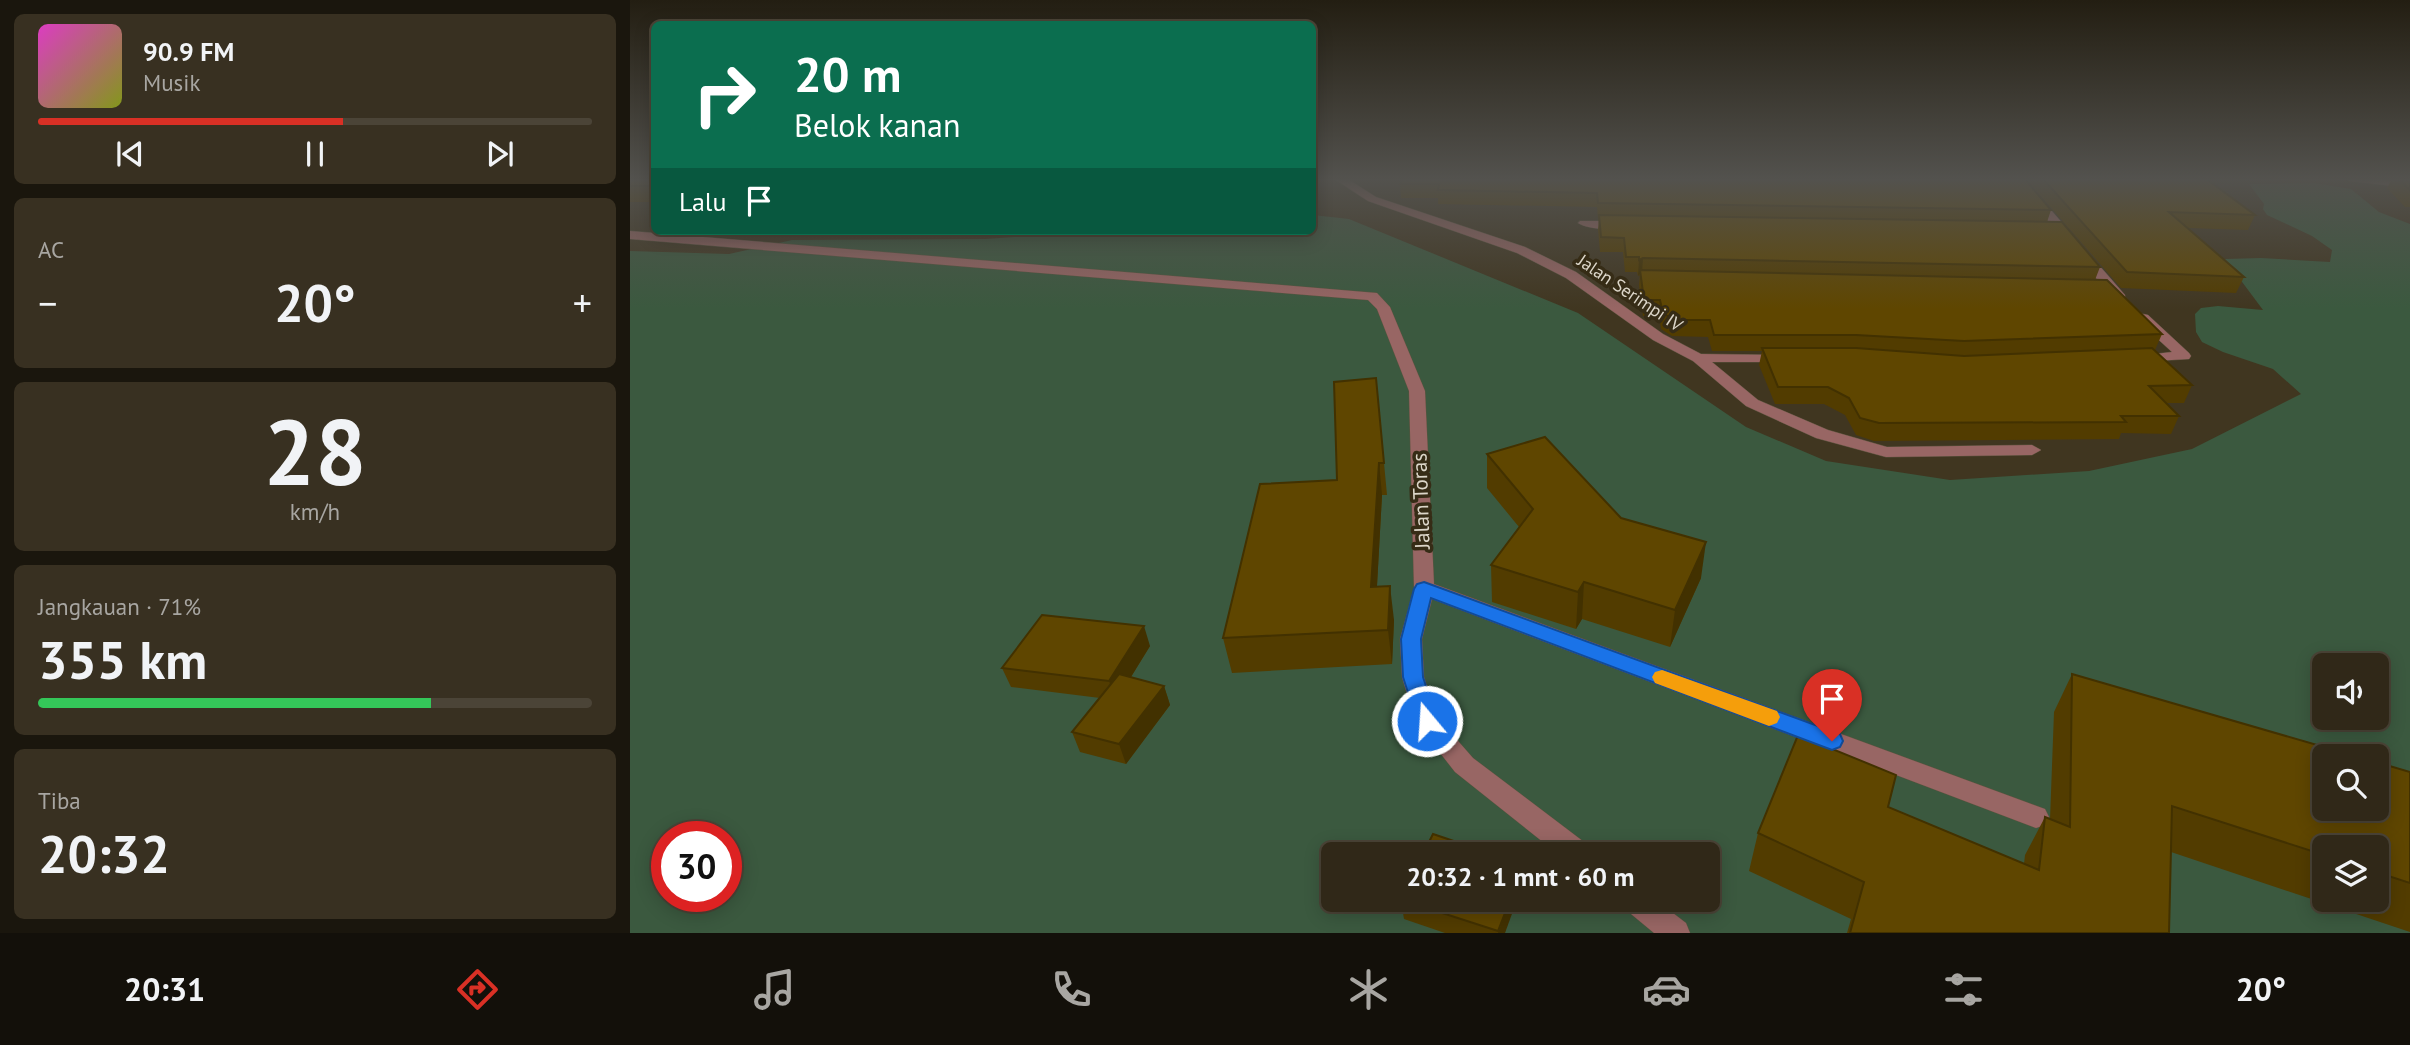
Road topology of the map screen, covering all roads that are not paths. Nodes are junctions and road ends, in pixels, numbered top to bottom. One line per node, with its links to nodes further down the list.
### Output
1 (1438, 222): 9 (street, Jalan Serimpi IV)
2 (2055, 222): 6 (street)
3 (1584, 223): 4 (street)
4 (1637, 224)
5 (2039, 230): 6 (street)
6 (2064, 231): 10 (street)
7 (630, 235): 12 (street, Jalan Toras)
8 (1801, 358): 9 (street, Jalan Serimpi IV)
9 (1698, 359): 11 (street)
10 (2129, 359)
11 (2032, 450)
12 (1424, 589): 13 (street); 14 (street, Jalan Toras)
13 (2036, 817)
14 (1563, 842)
15 (1650, 912): 16 (street)
16 (1676, 933)

